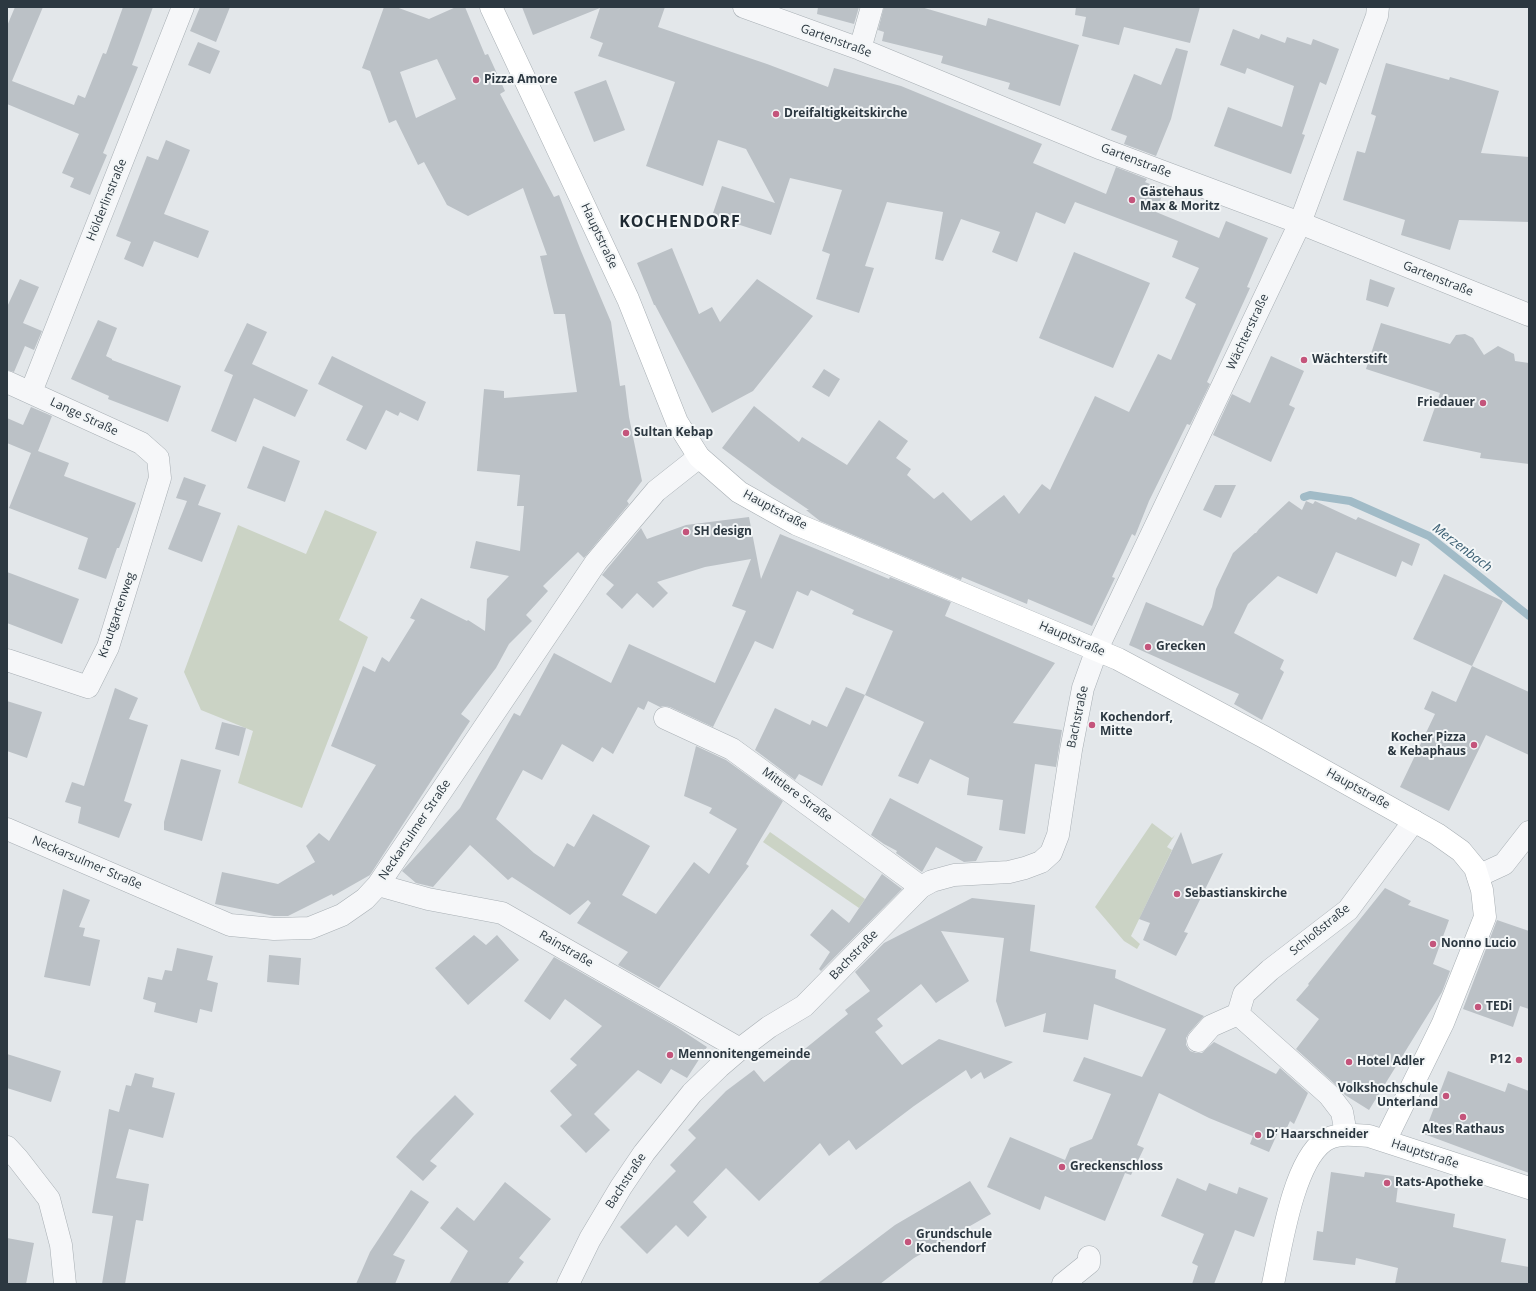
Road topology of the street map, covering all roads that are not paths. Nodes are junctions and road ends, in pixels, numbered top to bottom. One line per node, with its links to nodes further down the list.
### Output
1 (183, 7): 10 (street, Hölderlinstraße)
2 (491, 7): 12 (main road, Hauptstraße)
3 (744, 7): 6 (street, Gartenstraße)
4 (872, 7): 6 (street)
5 (1378, 7): 7 (street, Wächterstraße)
6 (860, 49): 7 (street, Gartenstraße)
7 (1300, 222): 8 (street, Gartenstraße); 13 (street, Wächterstraße)
8 (1529, 315)
9 (7, 382): 10 (street, Lange Straße)
10 (31, 392): 11 (street, Lange Straße)
11 (158, 458): 14 (street, Krautgartenweg)
12 (699, 458): 13 (main road, Hauptstraße); 20 (street, Neckarsulmer Straße)
13 (1097, 649): 16 (main road, Hauptstraße); 21 (street, Bachstraße)
14 (7, 660)
15 (665, 718): 21 (street, Mittlere Straße)
16 (1414, 821): 19 (main road, Hauptstraße); 22 (street, Schloßstraße)
17 (7, 829): 20 (street, Neckarsulmer Straße)
18 (1529, 832): 19 (street)
19 (1478, 876): 26 (main road, Hauptstraße)
20 (378, 885): 24 (street, Rainstraße)
21 (922, 886): 24 (street, Bachstraße)
22 (1238, 1014): 23 (street); 25 (street)
23 (1198, 1041)
24 (740, 1048): 31 (street, Bachstraße)
25 (1346, 1134): 26 (main road); 33 (main road)
26 (1385, 1142): 28 (main road, Hauptstraße)
27 (7, 1147): 30 (street)
28 (1529, 1188)
29 (1089, 1256): 32 (street)
30 (65, 1284)
31 (568, 1284)
32 (1063, 1284)
33 (1273, 1284)

